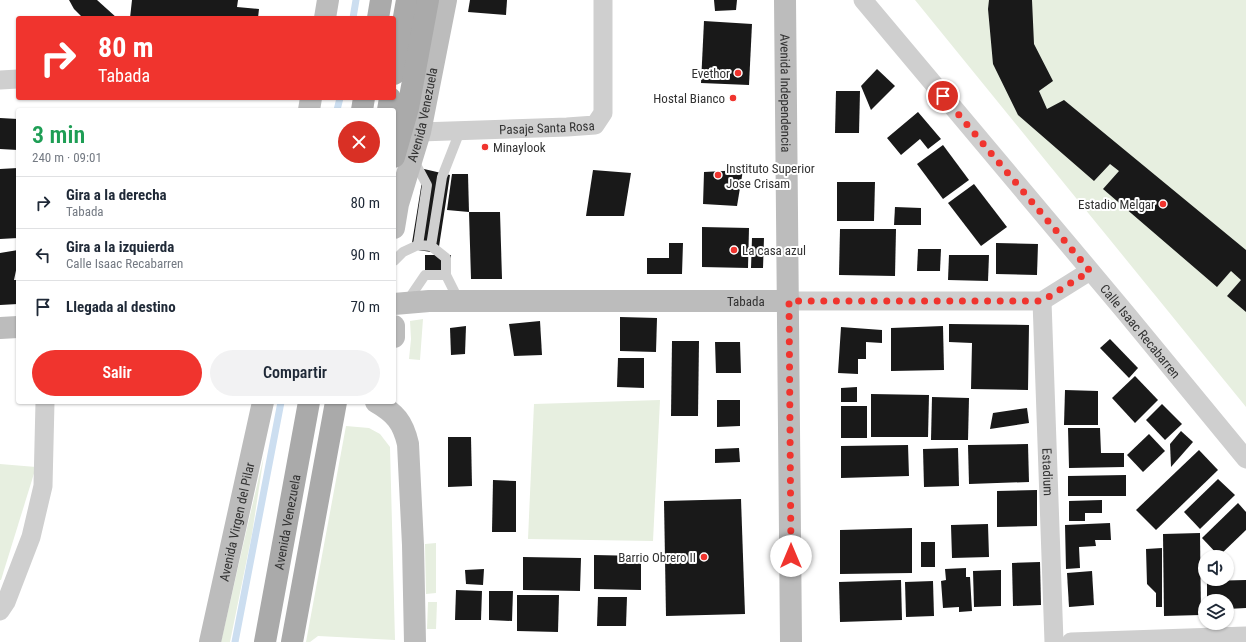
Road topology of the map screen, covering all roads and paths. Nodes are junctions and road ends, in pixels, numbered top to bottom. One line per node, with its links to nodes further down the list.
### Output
1 (328, 0): 9 (main road)
2 (381, 0): 10 (main road)
3 (407, 0): 11 (main road)
4 (428, 0): 16 (main road)
5 (446, 0): 15 (main road, Avenida Venezuela)
6 (603, 0): 14 (street, Pasaje Santa Rosa)
7 (785, 0): 24 (main road, Avenida Independencia)
8 (864, 1): 21 (street, Calle Isaac Recabarren)
9 (325, 16)
10 (378, 16)
11 (396, 63)
12 (16, 79): 13 (street)
13 (0, 80)
14 (460, 131): 15 (street, Pasaje Santa Rosa); 19 (lane)
15 (420, 132): 16 (main road, Avenida Venezuela)
16 (403, 157): 17 (main road, Avenida Venezuela); 18 (lane)
17 (396, 216)
18 (418, 245): 19 (lane); 20 (lane)
19 (431, 246): 22 (lane)
20 (396, 259)
21 (1090, 271): 25 (street); 34 (street, Calle Isaac Recabarren)
22 (446, 275): 23 (lane); 26 (lane)
23 (459, 301): 24 (main road, Tabada); 26 (main road, Tabada)
24 (789, 301): 25 (street, Tabada); 41 (main road, Avenida Independencia)
25 (1042, 301): 42 (street, Estadium)
26 (400, 304)
27 (16, 327): 28 (main road)
28 (0, 328)
29 (45, 404): 35 (street)
30 (263, 404): 37 (main road, Avenida Virgen del Pilar)
31 (309, 404): 38 (main road, Avenida Venezuela)
32 (336, 404): 39 (main road, Avenida Venezuela)
33 (379, 404): 40 (main road)
34 (1246, 459)
35 (0, 611)
36 (1246, 636): 43 (street)
37 (210, 642)
38 (265, 642)
39 (292, 642)
40 (415, 642)
41 (791, 642)
42 (1054, 642)
43 (1071, 642)

